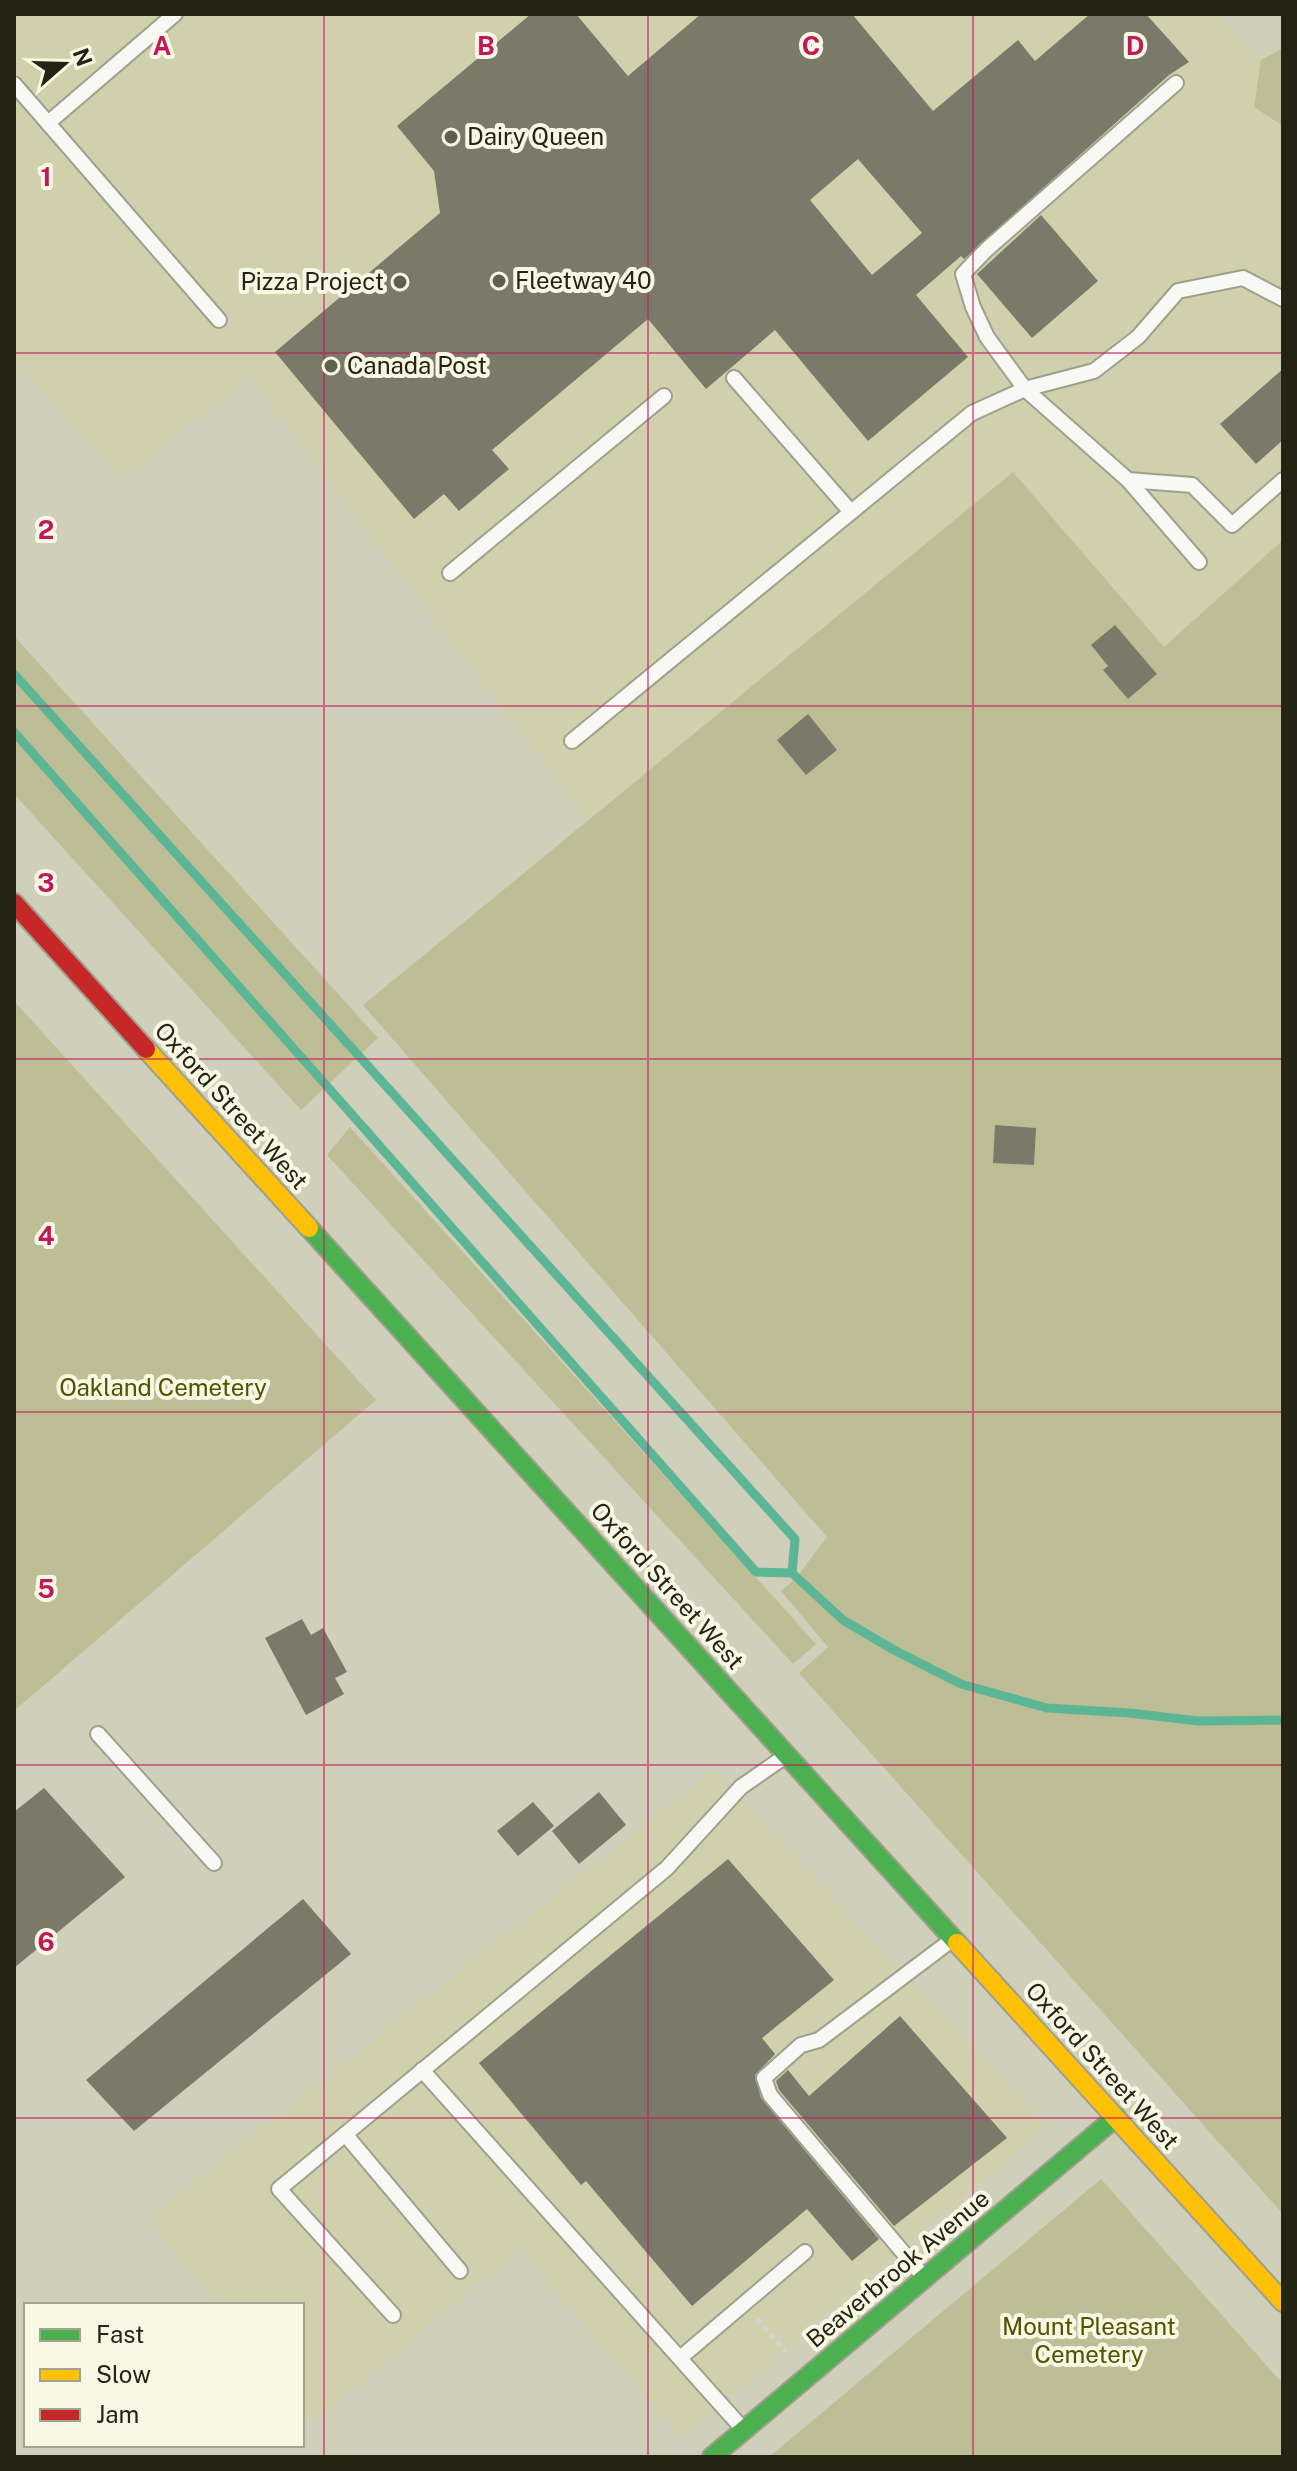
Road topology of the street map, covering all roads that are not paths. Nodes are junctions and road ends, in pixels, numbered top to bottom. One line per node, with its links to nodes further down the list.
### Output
1 (175, 14): 4 (lane)
2 (1176, 83): 8 (lane)
3 (14, 84): 4 (lane)
4 (48, 123): 6 (lane)
5 (1283, 299): 8 (lane)
6 (219, 320)
7 (734, 378): 12 (lane)
8 (1025, 389): 10 (lane); 12 (lane)
9 (664, 396): 14 (lane)
10 (1128, 480): 11 (lane); 13 (lane)
11 (1283, 480)
12 (851, 512): 15 (lane)
13 (1199, 562)
14 (450, 573)
15 (572, 741)
16 (14, 903): 18 (main road, Oxford Street West)
17 (98, 1734): 19 (lane)
18 (787, 1755): 20 (main road, Oxford Street West); 21 (lane)
19 (214, 1863)
20 (954, 1938): 22 (main road, Oxford Street West); 26 (lane)
21 (422, 2070): 23 (lane); 29 (lane)
22 (1116, 2117): 26 (main road, Beaverbrook Avenue); 27 (main road, Oxford Street West)
23 (345, 2134): 25 (lane); 28 (lane)
24 (805, 2252): 29 (lane)
25 (460, 2271)
26 (925, 2278): 30 (main road, Beaverbrook Avenue)
27 (1283, 2302)
28 (393, 2315)
29 (680, 2358): 30 (lane)
30 (744, 2430): 31 (main road, Beaverbrook Avenue)
31 (712, 2457)

